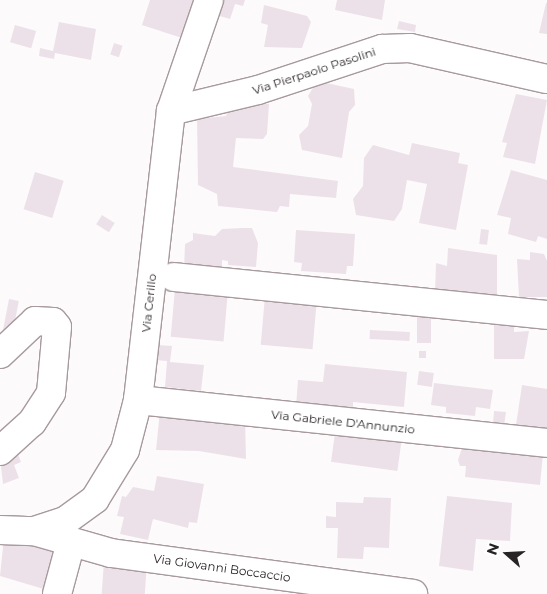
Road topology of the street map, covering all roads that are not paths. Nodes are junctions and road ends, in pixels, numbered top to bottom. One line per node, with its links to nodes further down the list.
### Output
1 (208, 0): 3 (street, Via Cerillo)
2 (547, 79): 3 (street, Via Pierpaolo Pasolini)
3 (171, 111): 7 (street, Via Cerillo)
4 (174, 277): 5 (street)
5 (547, 315)
6 (0, 354): 9 (street)
7 (138, 400): 8 (street, Via Gabriele D'Annunzio); 11 (street, Via Cerillo)
8 (547, 443)
9 (0, 451)
10 (0, 530): 11 (street, Via Cerillo)
11 (34, 531): 12 (street, Via Giovanni Boccaccio)
12 (71, 542): 13 (street, Via Giovanni Boccaccio); 15 (street)
13 (295, 586): 14 (street, Via Giovanni Boccaccio)
14 (395, 593)
15 (57, 594)

